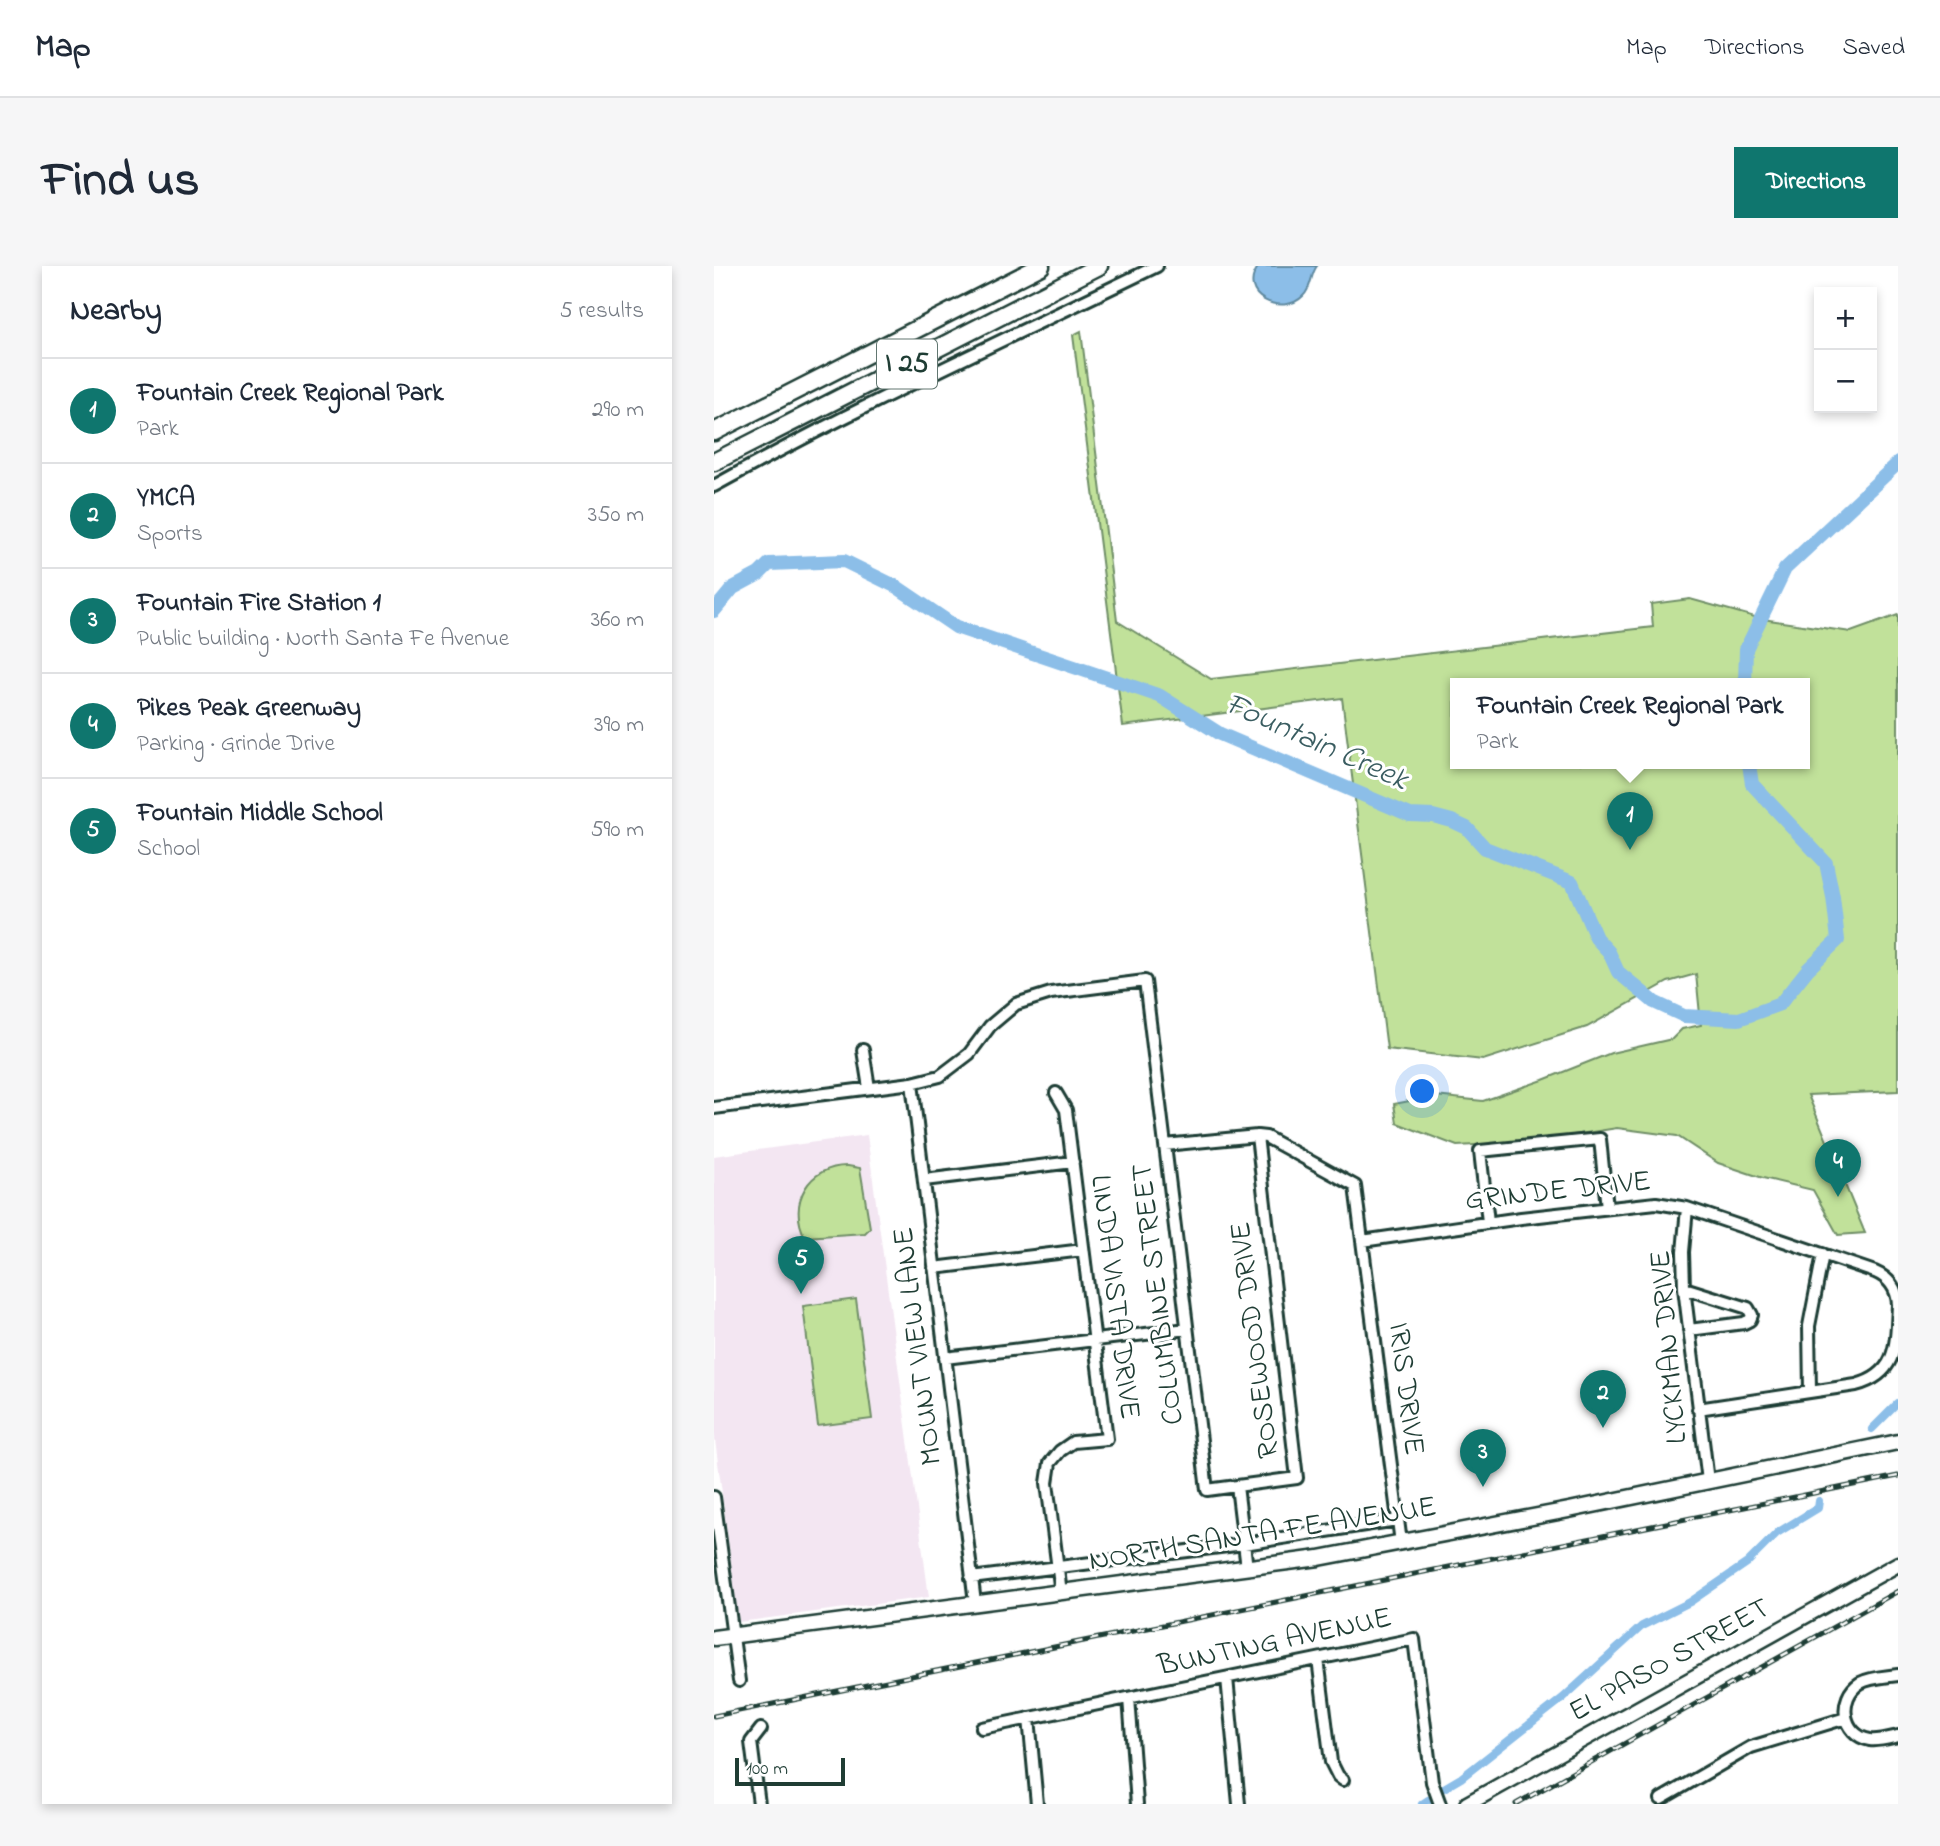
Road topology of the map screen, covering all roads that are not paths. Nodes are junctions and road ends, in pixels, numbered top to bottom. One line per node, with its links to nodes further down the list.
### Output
1 (1041, 266): 4 (highway, I 25)
2 (1099, 266): 5 (highway, I 25)
3 (1157, 266): 6 (street)
4 (714, 432)
5 (714, 462)
6 (714, 486)
7 (863, 1050): 9 (street)
8 (912, 1083): 9 (street); 13 (street, COLUMBINE STREET); 15 (street, MOUNT VIEW LANE)
9 (869, 1088): 11 (street)
10 (1056, 1093): 14 (street, LINDA VISTA DRIVE)
11 (714, 1108)
12 (1256, 1136): 13 (street); 19 (street, IRIS DRIVE); 33 (street, ROSEWOOD DRIVE)
13 (1165, 1145): 25 (street, COLUMBINE STREET)
14 (1073, 1162): 15 (street); 20 (street, LINDA VISTA DRIVE)
15 (923, 1180): 22 (street, MOUNT VIEW LANE)
16 (1607, 1208): 17 (street, GRINDE DRIVE); 18 (street, GRINDE DRIVE); 18 (street)
17 (1687, 1208): 21 (street, GRINDE DRIVE); 23 (street, LYCKMAN DRIVE)
18 (1488, 1222): 19 (street, GRINDE DRIVE)
19 (1362, 1241): 35 (street, IRIS DRIVE)
20 (1083, 1250): 22 (street); 27 (street, LINDA VISTA DRIVE)
21 (1823, 1254): 24 (street, GRINDE DRIVE); 29 (street)
22 (934, 1268): 28 (street, MOUNT VIEW LANE)
23 (1684, 1288): 26 (street, LYCKMAN DRIVE); 26 (street)
24 (1898, 1305): 29 (street, GRINDE DRIVE)
25 (1187, 1329): 27 (street); 33 (street, COLUMBINE STREET)
26 (1689, 1330): 30 (street, LYCKMAN DRIVE)
27 (1095, 1340): 28 (street); 39 (street, LINDA VISTA DRIVE)
28 (945, 1358): 41 (street, MOUNT VIEW LANE)
29 (1810, 1391): 30 (street, GRINDE DRIVE)
30 (1698, 1409): 32 (street, LYCKMAN DRIVE)
31 (1898, 1442): 32 (main road, NORTH SANTA FE AVENUE)
32 (1708, 1481): 36 (main road, NORTH SANTA FE AVENUE)
33 (1237, 1486): 37 (street)
34 (714, 1497): 44 (street)
35 (1397, 1520): 36 (street, IRIS DRIVE); 37 (street)
36 (1401, 1543): 40 (main road, NORTH SANTA FE AVENUE)
37 (1244, 1544): 39 (street); 40 (street)
38 (1898, 1564): 63 (main road, EL PASO STREET)
39 (1058, 1568): 41 (street); 42 (street, LINDA VISTA DRIVE)
40 (1247, 1568): 42 (main road, NORTH SANTA FE AVENUE)
41 (971, 1578): 43 (street, MOUNT VIEW LANE)
42 (1061, 1593): 43 (main road, NORTH SANTA FE AVENUE)
43 (975, 1603): 44 (main road, NORTH SANTA FE AVENUE)
44 (733, 1636): 45 (main road, NORTH SANTA FE AVENUE); 49 (street)
45 (714, 1638)
46 (1318, 1659): 48 (street, BUNTING AVENUE); 56 (street); 62 (street, BUNTING AVENUE)
47 (1898, 1675): 52 (street)
48 (1227, 1678): 50 (street, BUNTING AVENUE); 61 (street)
49 (739, 1681)
50 (1129, 1698): 51 (street, BUNTING AVENUE); 60 (street)
51 (1029, 1718): 53 (street, BUNTING AVENUE); 59 (street)
52 (1846, 1718): 55 (street); 57 (street)
53 (982, 1728)
54 (761, 1729): 58 (street)
55 (1898, 1737)
56 (1343, 1780)
57 (1661, 1799)
58 (759, 1804)
59 (1037, 1804)
60 (1137, 1804)
61 (1239, 1804)
62 (1440, 1804)
63 (1467, 1804)

